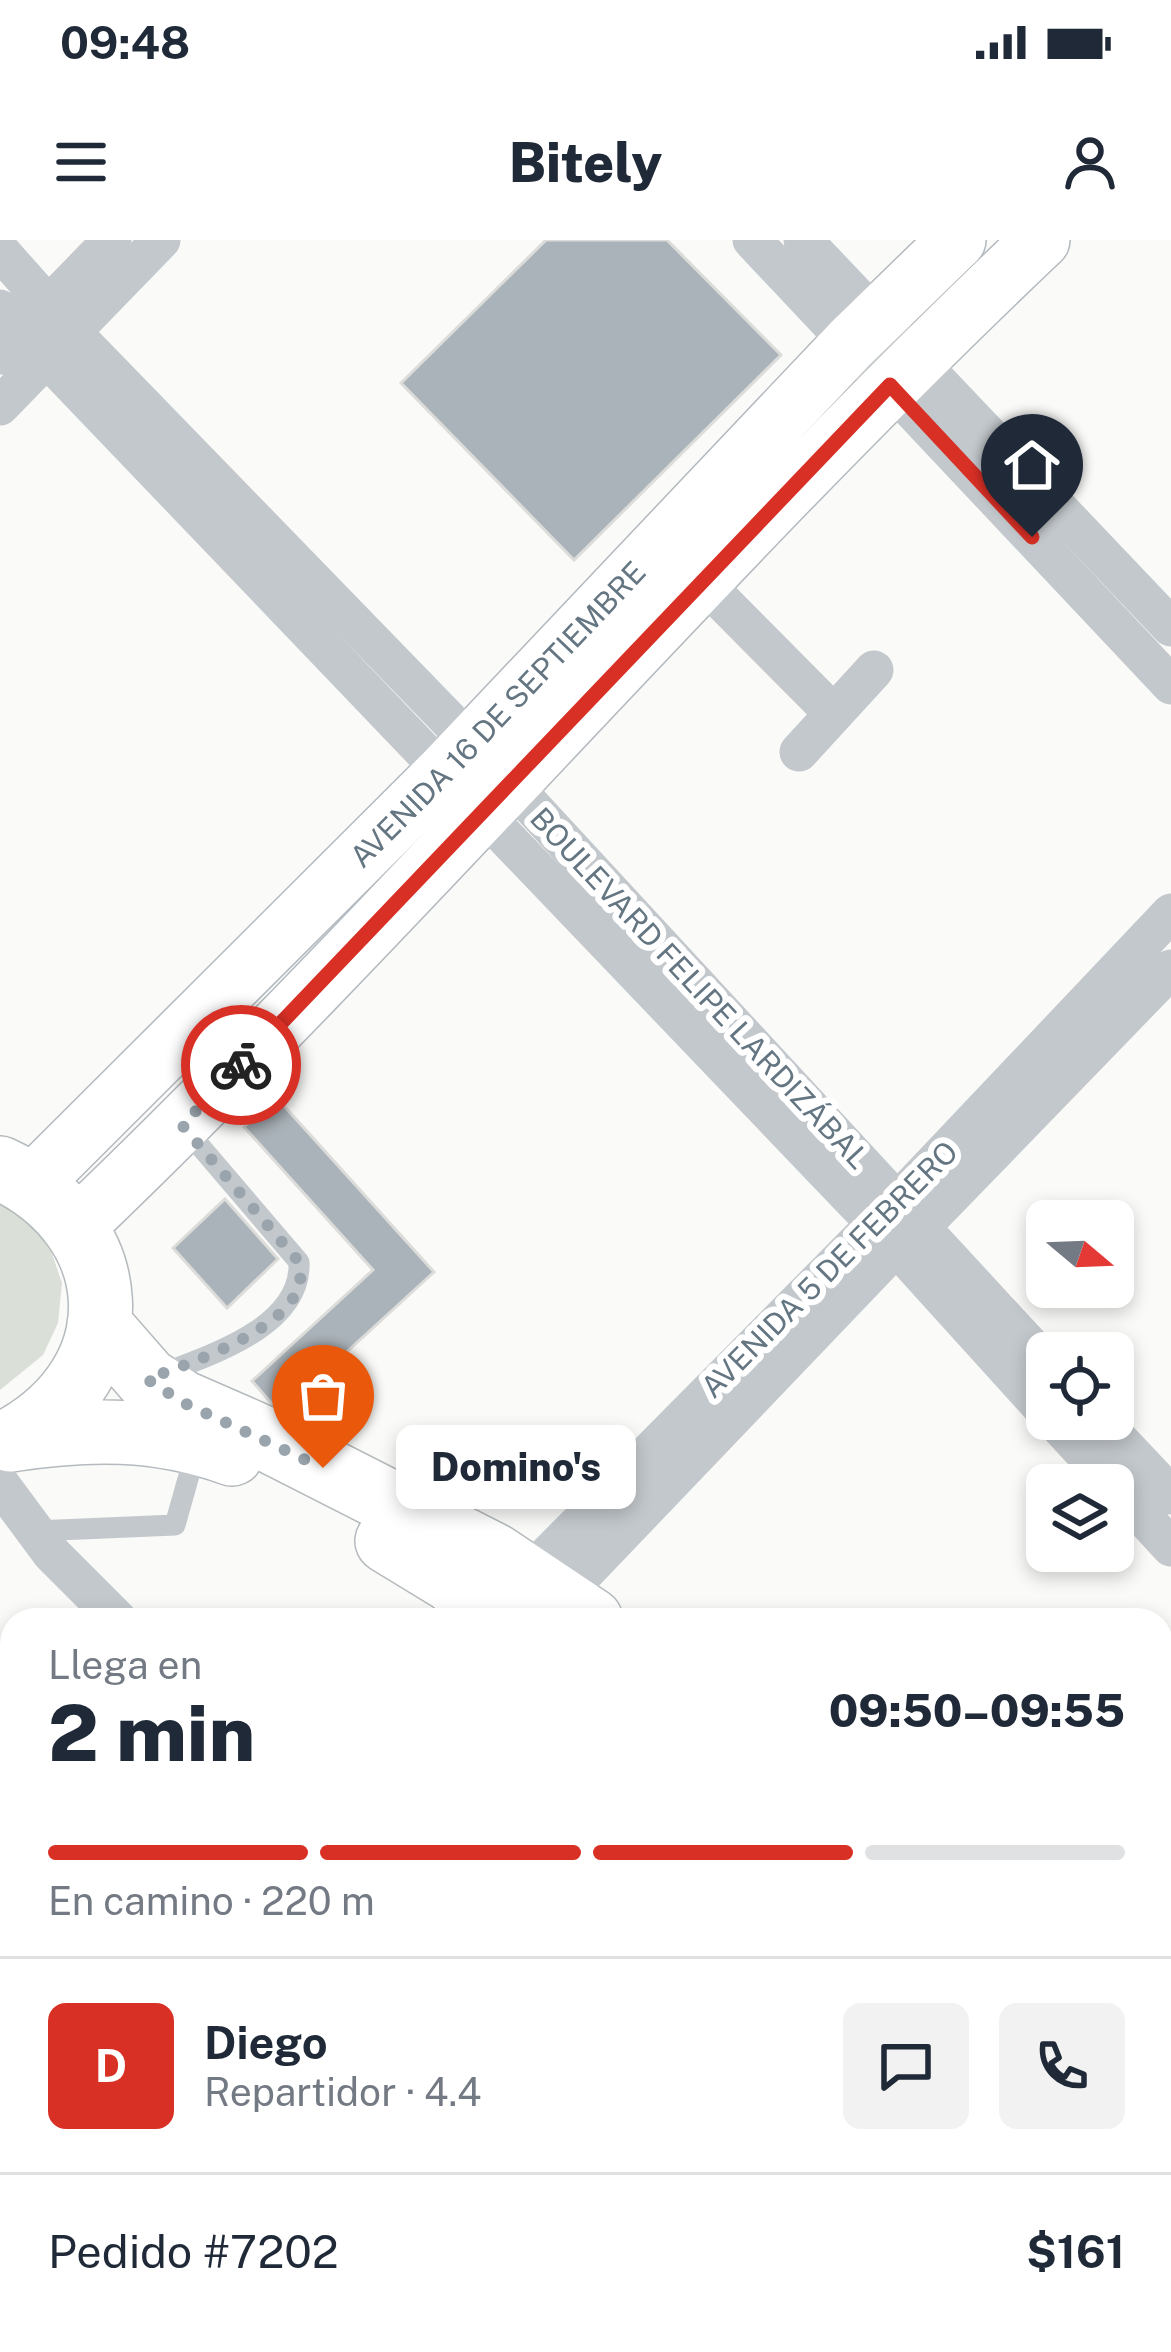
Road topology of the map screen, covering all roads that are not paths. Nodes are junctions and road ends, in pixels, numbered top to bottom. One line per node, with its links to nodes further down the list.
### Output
1 (161, 240): 7 (street)
2 (752, 240): 8 (street)
3 (803, 240): 8 (street)
4 (957, 240): 8 (main road, AVENIDA 16 DE SEPTIEMBRE)
5 (1041, 240): 10 (main road, AVENIDA 16 DE SEPTIEMBRE)
6 (0, 251): 9 (street, BOULEVARD FELIPE LARDIZÁBAL)
7 (113, 256): 9 (street)
8 (864, 330): 10 (street); 19 (main road, AVENIDA 16 DE SEPTIEMBRE)
9 (31, 332): 11 (street); 19 (street, BOULEVARD FELIPE LARDIZÁBAL)
10 (903, 372): 12 (main road, AVENIDA 16 DE SEPTIEMBRE); 13 (street)
11 (0, 406)
12 (703, 582): 17 (street); 20 (main road, AVENIDA 16 DE SEPTIEMBRE)
13 (1103, 584): 14 (street); 16 (street)
14 (1171, 627)
15 (874, 670): 17 (street)
16 (1171, 686)
17 (834, 714): 18 (street)
18 (800, 752)
19 (458, 759): 20 (street, BOULEVARD FELIPE LARDIZÁBAL); 24 (main road, AVENIDA 16 DE SEPTIEMBRE)
20 (498, 800): 23 (main road, AVENIDA 16 DE SEPTIEMBRE); 25 (street, BOULEVARD FELIPE LARDIZÁBAL)
21 (1171, 913): 25 (street, AVENIDA 5 DE FEBRERO)
22 (1171, 969): 25 (street, AVENIDA 5 DE FEBRERO)
23 (182, 1125): 24 (main road, AVENIDA 16 DE SEPTIEMBRE); 29 (lane)
24 (37, 1193): 26 (main road)
25 (897, 1225): 27 (street, BOULEVARD FELIPE LARDIZÁBAL); 28 (street, BOULEVARD FELIPE LARDIZÁBAL); 39 (street, AVENIDA 5 DE FEBRERO)
26 (99, 1324): 29 (main road); 33 (main road)
27 (1026, 1345)
28 (1026, 1368)
29 (147, 1379): 30 (main road)
30 (203, 1428): 33 (main road); 35 (lane); 38 (main road)
31 (1088, 1440): 36 (street, BOULEVARD FELIPE LARDIZÁBAL)
32 (1097, 1440): 34 (street, BOULEVARD FELIPE LARDIZÁBAL)
33 (3, 1456): 35 (street)
34 (1171, 1495)
35 (35, 1531): 37 (street)
36 (1171, 1547)
37 (106, 1608)
38 (526, 1608)
39 (528, 1608)

